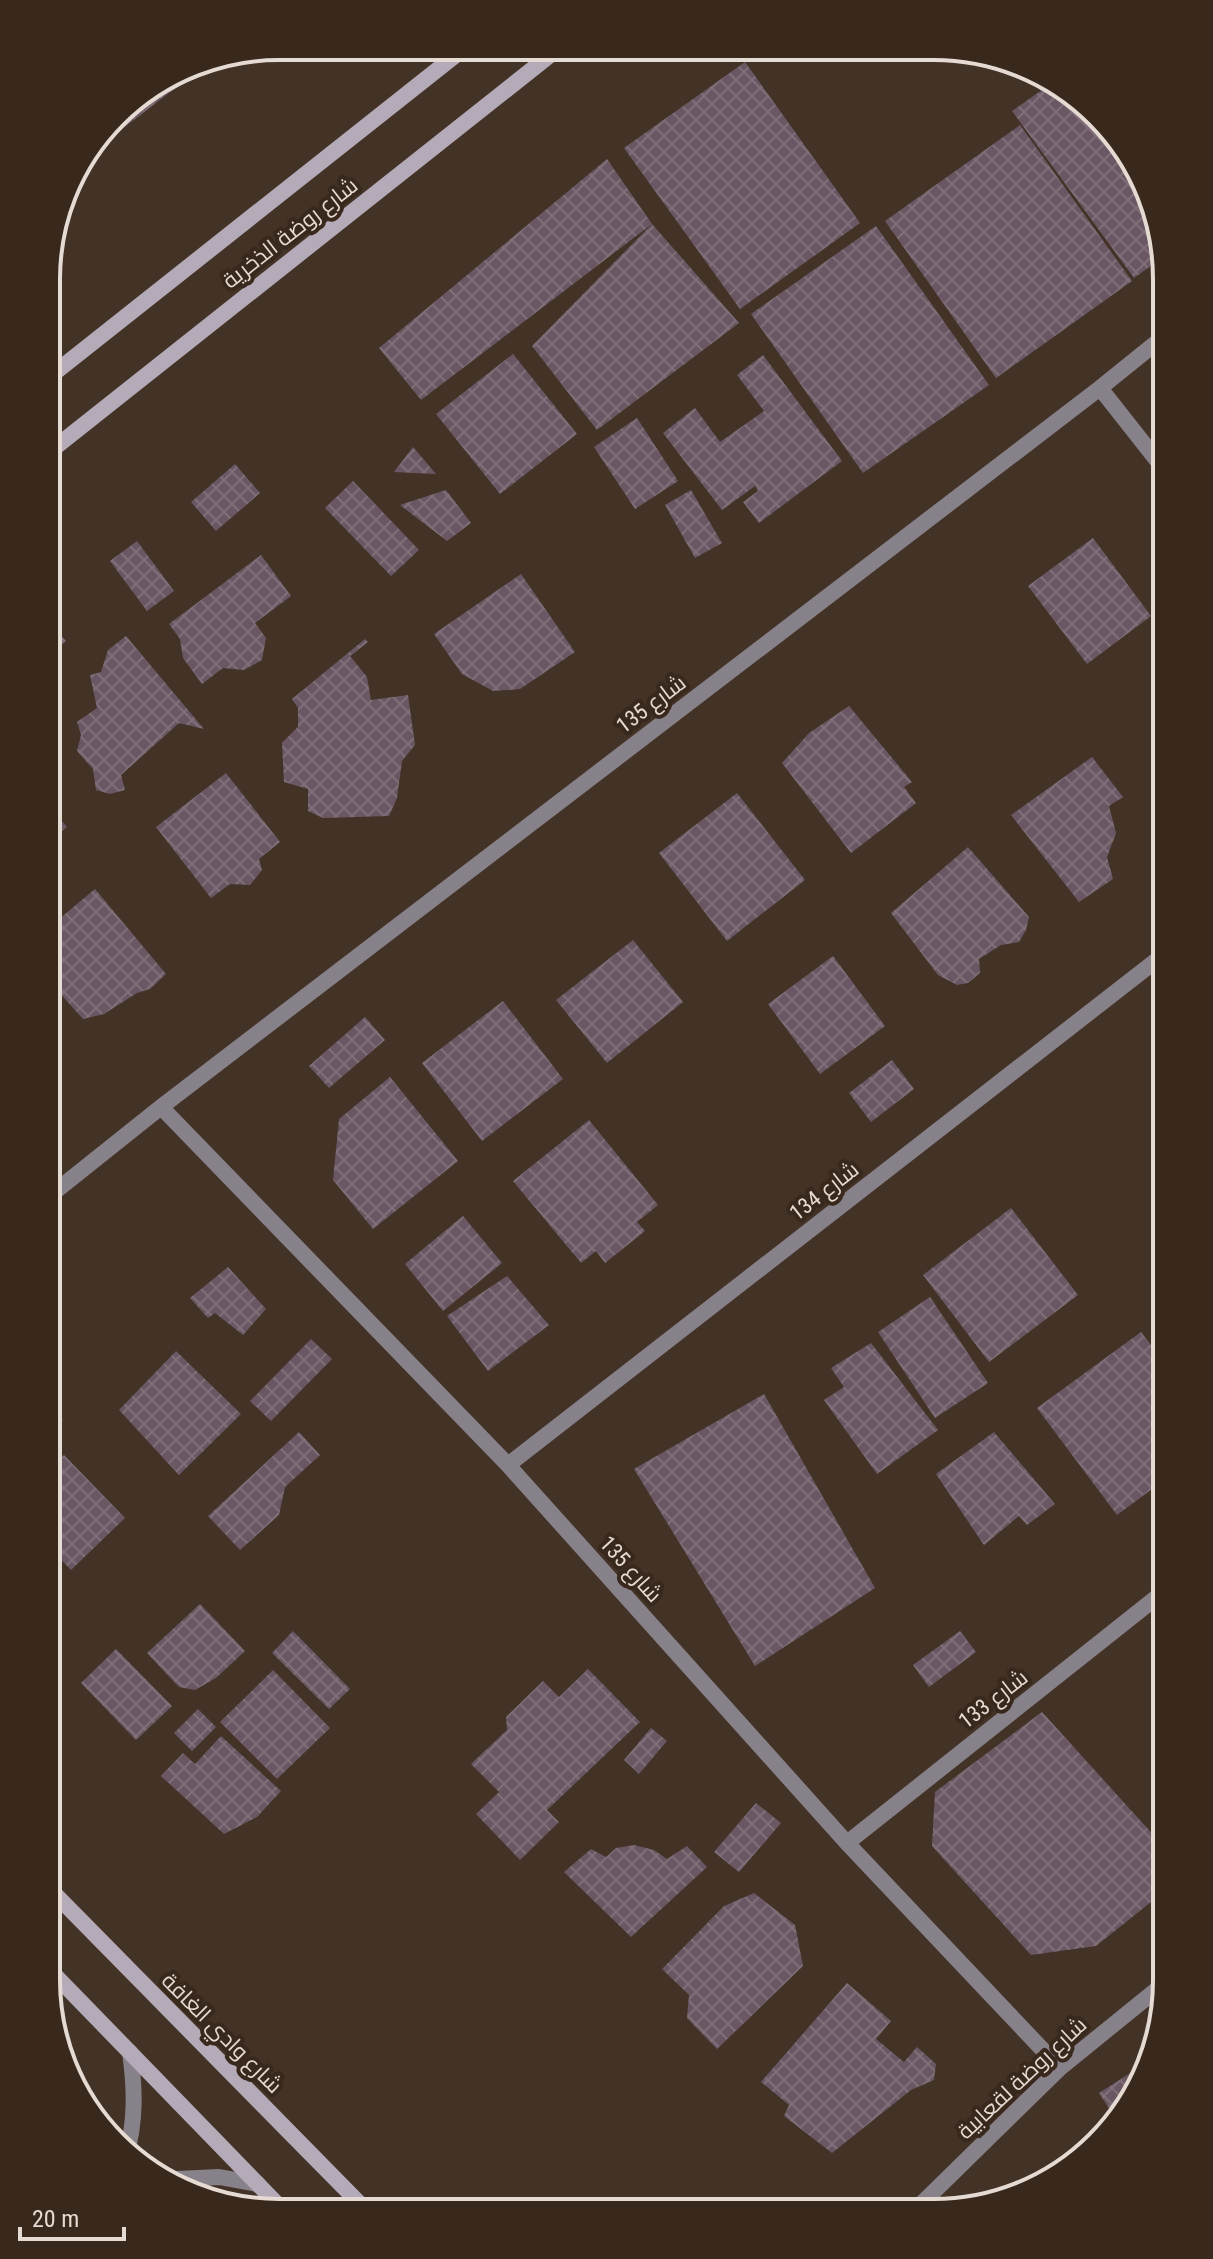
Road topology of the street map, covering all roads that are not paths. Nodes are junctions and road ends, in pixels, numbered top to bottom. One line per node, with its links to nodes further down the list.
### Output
1 (450, 60): 4 (street, شارع روضة الذخرية)
2 (544, 60): 6 (street, شارع روضة الذخرية)
3 (1153, 345): 5 (street, شارع 135)
4 (60, 368)
5 (1100, 388): 7 (street); 9 (street, شارع 135)
6 (60, 443)
7 (1153, 455)
8 (1153, 963): 11 (street, شارع 134)
9 (161, 1107): 10 (street, شارع 135); 11 (street, شارع 135)
10 (60, 1188)
11 (508, 1465): 13 (street, شارع 135)
12 (1153, 1600): 13 (street, شارع 133)
13 (847, 1843): 18 (street, شارع 135)
14 (60, 1899): 23 (street, شارع وادي الغافة)
15 (60, 1980): 17 (street)
16 (1153, 1993): 18 (street, شارع روضة لقعابية)
17 (130, 2052): 19 (street); 21 (street)
18 (1060, 2068): 24 (street, شارع روضة لقعابية)
19 (130, 2141)
20 (187, 2179): 21 (street)
21 (258, 2184): 22 (street)
22 (272, 2199)
23 (355, 2199)
24 (926, 2199)

